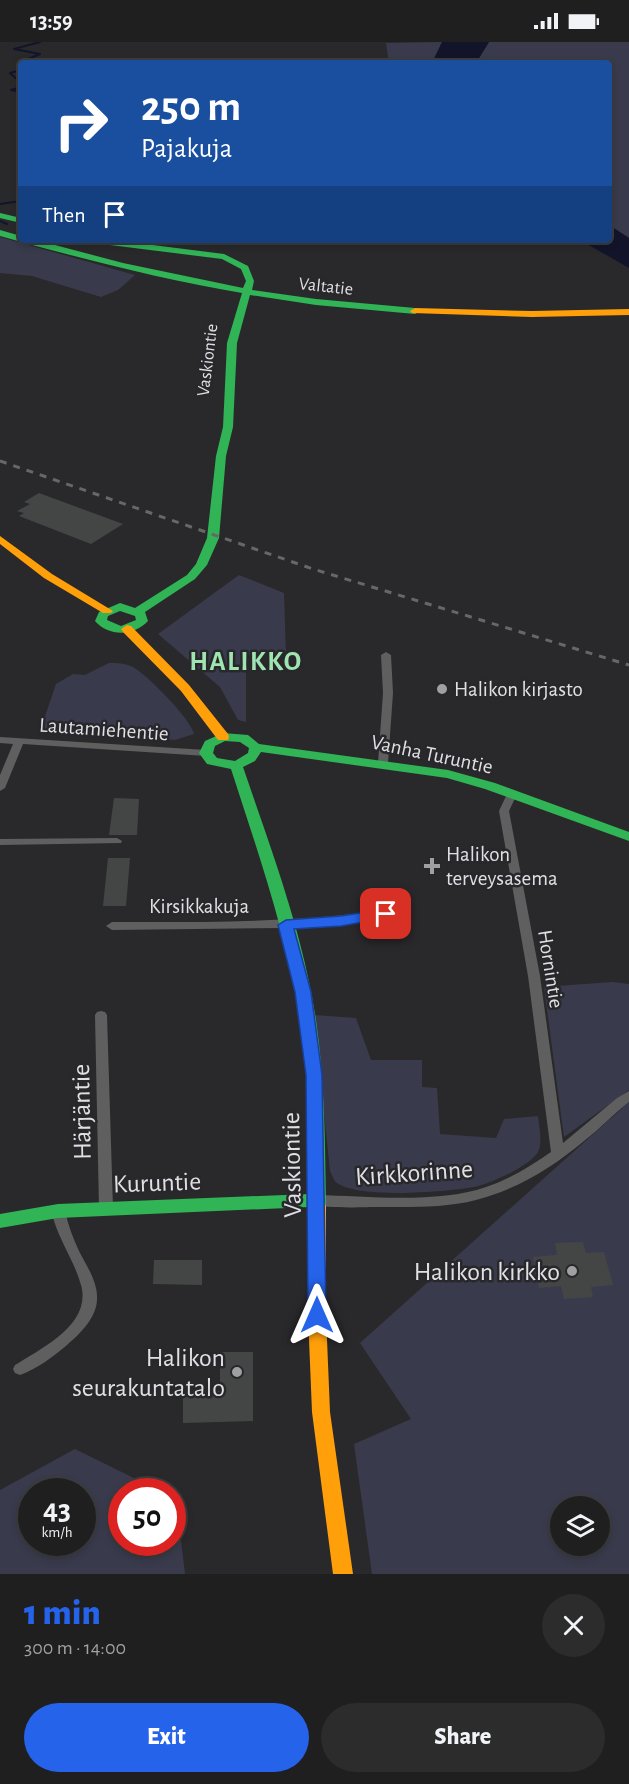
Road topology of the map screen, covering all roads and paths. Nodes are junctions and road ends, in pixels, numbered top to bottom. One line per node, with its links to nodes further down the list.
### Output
1 (0, 215): 2 (main road)
2 (18, 220)
3 (0, 233): 4 (main road)
4 (18, 237)
5 (37, 243): 7 (main road, Valtatie)
6 (117, 243): 7 (main road)
7 (240, 298): 8 (main road, Valtatie); 12 (main road, Vaskiontie)
8 (629, 312)
9 (0, 529): 11 (main road)
10 (0, 539): 11 (main road)
11 (74, 590): 13 (main road)
12 (138, 610): 13 (main road); 14 (main road)
13 (107, 611): 14 (main road)
14 (127, 629): 16 (main road)
15 (386, 655): 21 (street)
16 (224, 737): 19 (main road, Vanha Turuntie); 20 (main road)
17 (0, 740): 18 (street, Lautamiehentie)
18 (19, 741): 20 (street, Lautamiehentie); 23 (street)
19 (255, 747): 21 (main road, Vanha Turuntie); 22 (main road)
20 (206, 753): 22 (main road)
21 (384, 763): 24 (main road, Vanha Turuntie)
22 (237, 765): 29 (main road, Vaskiontie)
23 (0, 788)
24 (512, 794): 25 (main road, Vanha Turuntie); 33 (street, Hornintie)
25 (629, 837)
26 (117, 841): 27 (street)
27 (0, 842)
28 (386, 914): 29 (street, Kirsikkakuja)
29 (286, 925): 30 (street, Kirsikkakuja); 34 (main road, Vaskiontie)
30 (112, 926)
31 (101, 1015): 35 (street, Härjäntie)
32 (629, 1095): 33 (street, Kirkkorinne)
33 (558, 1153): 34 (street, Kirkkorinne)
34 (316, 1200): 35 (main road, Kuruntie); 39 (main road, Vaskiontie)
35 (106, 1208): 36 (main road, Kuruntie)
36 (58, 1211): 37 (main road, Kuruntie); 38 (street)
37 (0, 1221)
38 (20, 1369)
39 (343, 1574)

